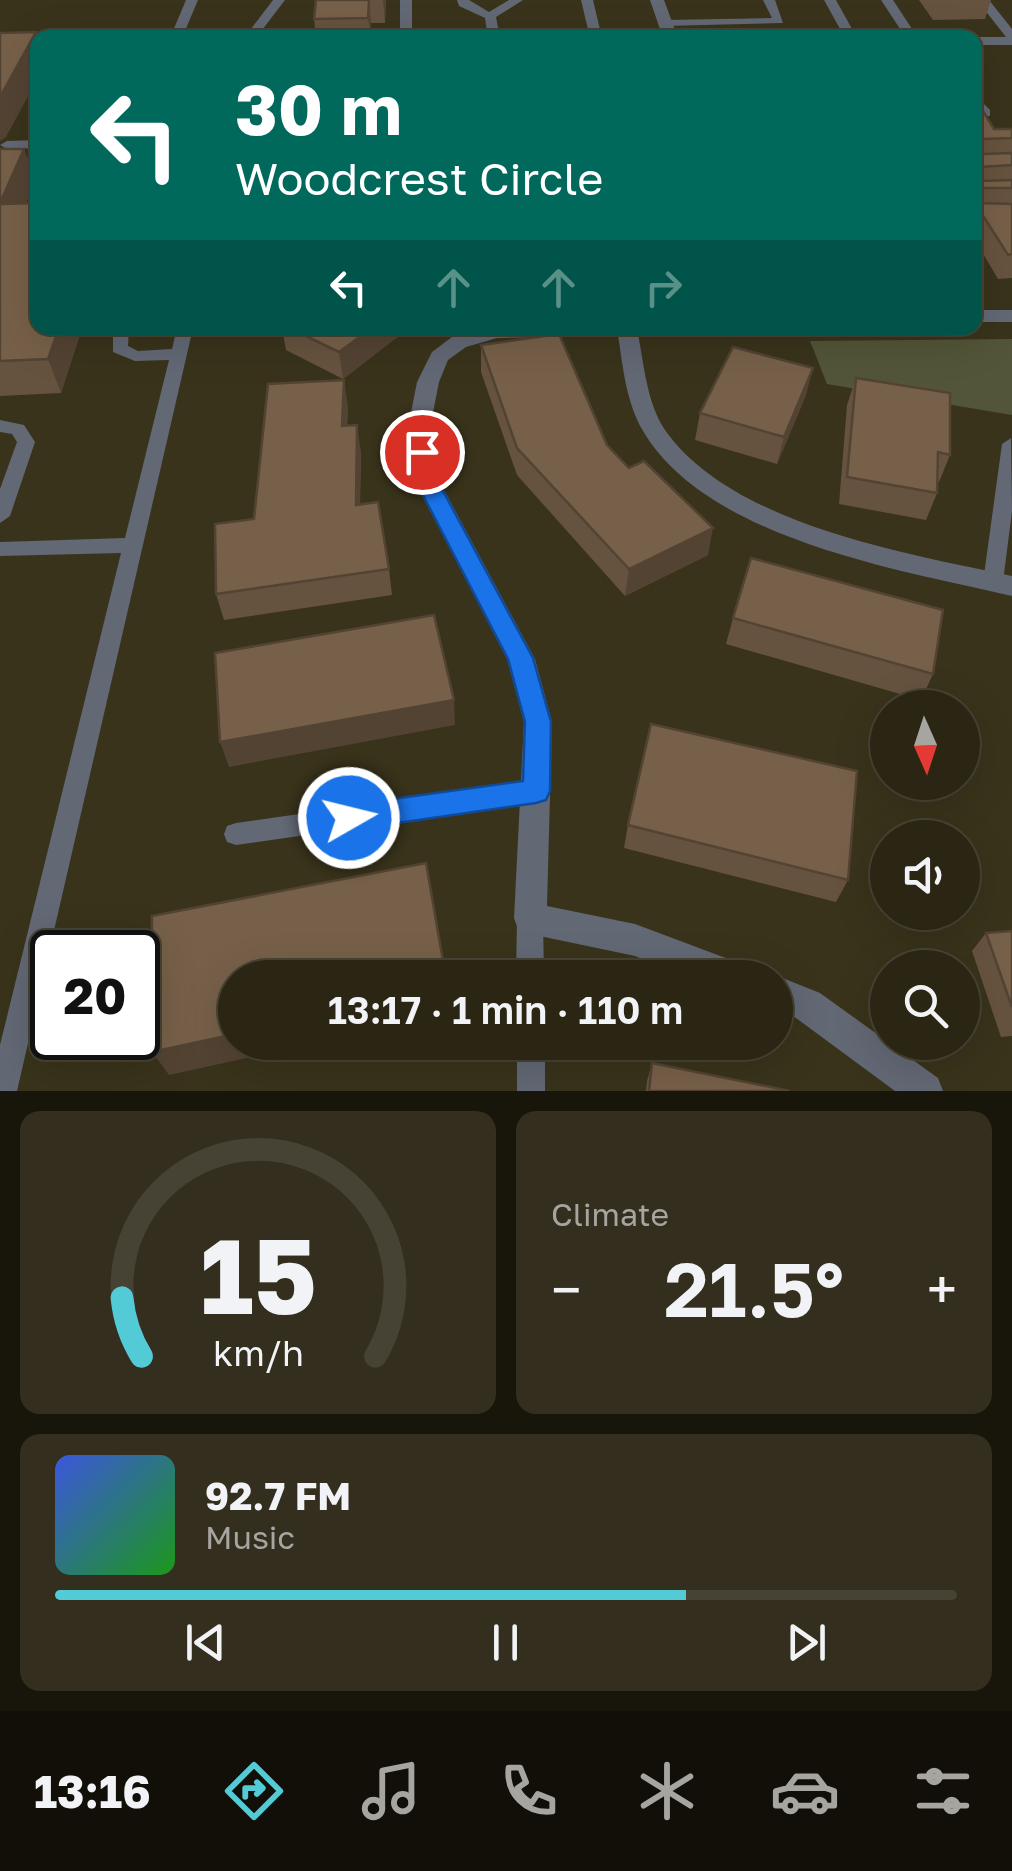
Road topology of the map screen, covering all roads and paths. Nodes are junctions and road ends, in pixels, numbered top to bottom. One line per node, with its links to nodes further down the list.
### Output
1 (192, 0): 13 (lane)
2 (279, 0): 14 (lane)
3 (406, 0): 15 (lane)
4 (463, 0): 12 (lane)
5 (517, 0): 12 (lane)
6 (587, 0): 17 (lane)
7 (657, 0): 18 (street)
8 (769, 0): 18 (lane)
9 (830, 0): 19 (lane)
10 (887, 0): 20 (lane)
11 (983, 0): 21 (lane)
12 (490, 16): 16 (lane)
13 (179, 30)
14 (256, 30)
15 (406, 30)
16 (493, 30)
17 (594, 30)
18 (668, 30)
19 (847, 30)
20 (907, 30)
21 (1012, 39): 22 (lane)
22 (982, 41)
23 (6, 144): 24 (lane)
24 (30, 144)
25 (982, 316): 26 (street)
26 (1012, 316)
27 (120, 335): 31 (lane)
28 (183, 335): 31 (lane)
29 (486, 335): 38 (street)
30 (629, 335): 37 (street)
31 (179, 354): 35 (lane)
32 (0, 426): 34 (lane)
33 (1011, 444): 37 (lane)
34 (0, 516)
35 (134, 545): 36 (lane); 45 (lane)
36 (0, 549)
37 (1003, 584)
38 (536, 791): 39 (lane); 40 (street)
39 (236, 834)
40 (530, 918): 41 (lane); 42 (street)
41 (530, 960)
42 (688, 960)
43 (793, 999): 47 (street)
44 (531, 1060): 46 (lane)
45 (3, 1091)
46 (531, 1091)
47 (925, 1091)

